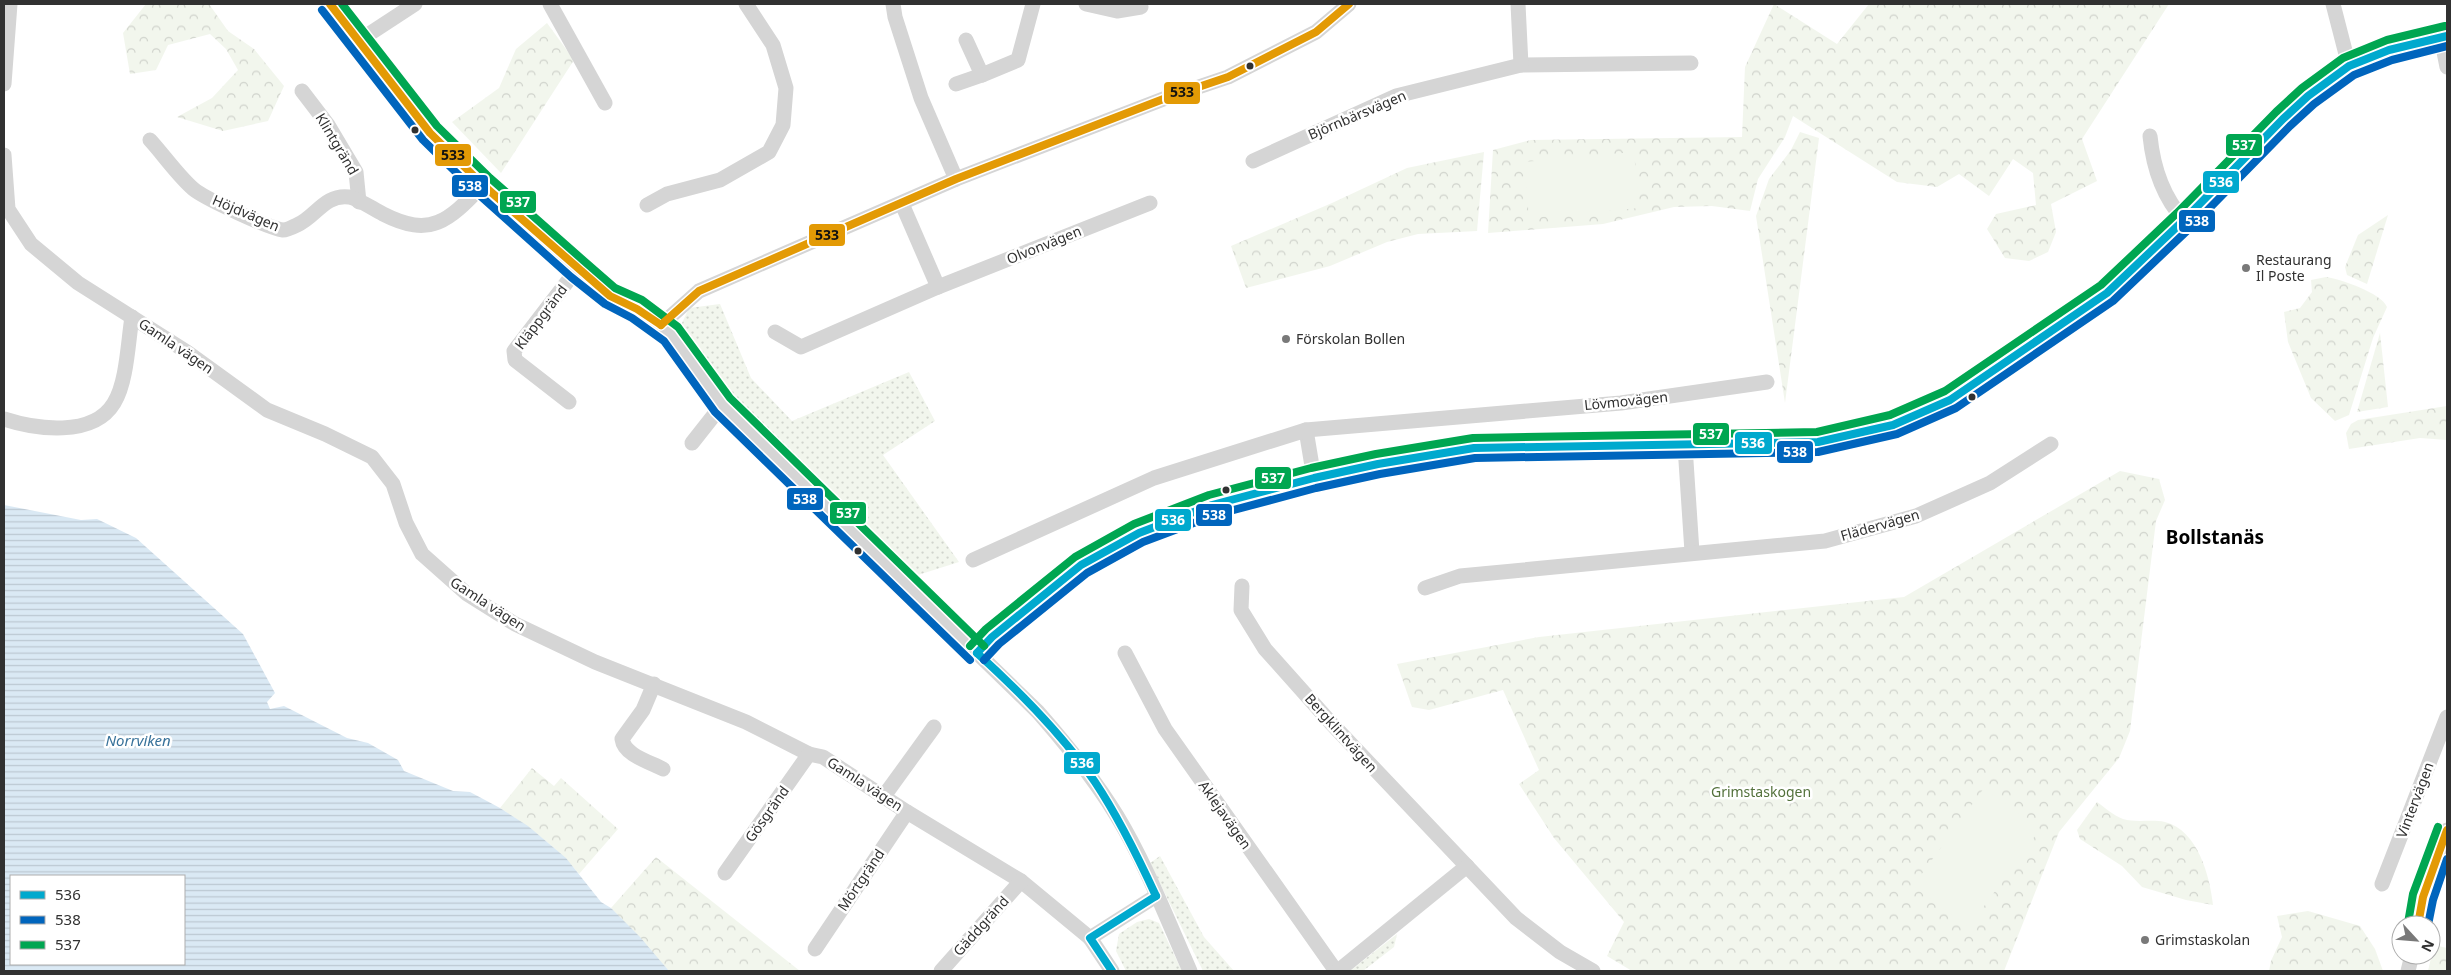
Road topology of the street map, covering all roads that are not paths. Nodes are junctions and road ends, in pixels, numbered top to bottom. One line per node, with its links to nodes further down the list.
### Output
1 (10, 4): 21 (street)
2 (330, 4): 14 (street)
3 (415, 4): 14 (street)
4 (550, 4): 24 (street)
5 (746, 4): 34 (street)
6 (893, 4): 29 (street)
7 (1033, 4): 20 (street)
8 (1086, 4): 12 (street)
9 (1349, 4): 29 (street)
10 (1518, 4): 17 (street)
11 (2333, 4): 18 (street)
12 (1141, 7)
13 (2444, 37): 18 (street); 19 (street)
14 (360, 40): 30 (street)
15 (966, 40): 20 (street)
16 (1691, 63): 17 (street, Björnbärsvägen)
17 (1521, 65): 28 (street, Björnbärsvägen)
18 (2349, 66): 35 (street)
19 (2447, 67)
20 (982, 75): 22 (street)
21 (4, 84)
22 (956, 84)
23 (302, 91): 31 (street, Klintgränd)
24 (606, 103)
25 (2150, 136): 35 (street)
26 (150, 140): 31 (street, Höjdvägen)
27 (4, 155): 38 (street, Gamla vägen)
28 (1254, 161)
29 (956, 180): 33 (street)
30 (483, 185): 31 (street, Höjdvägen); 36 (street)
31 (359, 202)
32 (1150, 203): 37 (street, Olvonvägen)
33 (902, 204): 37 (street); 39 (street)
34 (647, 205)
35 (2184, 220): 48 (street)
36 (577, 269): 39 (street); 42 (street, Kläppgränd)
37 (938, 287): 40 (street, Olvonvägen)
38 (132, 317): 44 (street); 56 (street, Gamla vägen)
39 (661, 324): 43 (street)
40 (776, 332)
41 (1767, 382): 45 (street, Lövmovägen)
42 (569, 402)
43 (722, 405): 46 (street); 54 (street)
44 (4, 419)
45 (1306, 430): 49 (street); 51 (street, Lövmovägen)
46 (692, 443)
47 (2051, 444): 50 (street, Flädervägen)
48 (1684, 446): 49 (street); 50 (street)
49 (1314, 478): 54 (street)
50 (1692, 552): 53 (street, Flädervägen)
51 (973, 560)
52 (1242, 586): 64 (street, Bergklintvägen)
53 (1425, 588)
54 (977, 653): 68 (street)
55 (1125, 653): 75 (street, Aklejavägen)
56 (654, 684): 59 (street, Gamla vägen); 60 (street)
57 (2447, 717): 67 (street, Vintervägen)
58 (934, 727): 61 (street)
59 (809, 754): 61 (street, Gamla vägen); 65 (street, Gösgränd)
60 (663, 768)
61 (884, 796): 62 (street, Gamla vägen)
62 (907, 812): 66 (street, Gamla vägen); 71 (street, Mörtgränd)
63 (2447, 830): 69 (street)
64 (1467, 866): 75 (street); 76 (street, Bergklintvägen)
65 (725, 873)
66 (1020, 881): 70 (street, Gamla vägen); 72 (street, Gäddgränd)
67 (2382, 884)
68 (1156, 896): 70 (street); 74 (street)
69 (2420, 915)
70 (1090, 938): 73 (street, Gamla vägen)
71 (815, 949)
72 (941, 971)
73 (1112, 971)
74 (1190, 971)
75 (1337, 971)
76 (1593, 971)

